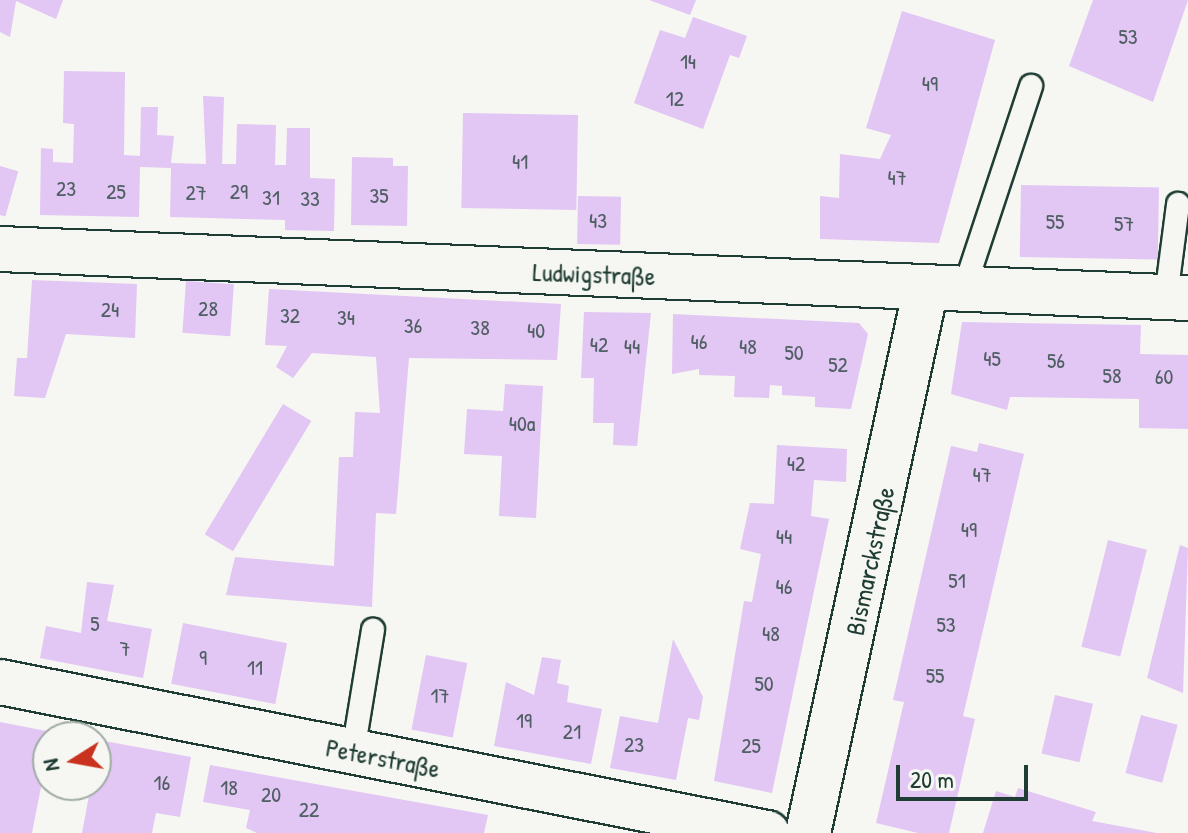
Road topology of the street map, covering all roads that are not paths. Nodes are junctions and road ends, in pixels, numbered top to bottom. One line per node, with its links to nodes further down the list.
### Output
1 (1031, 86): 4 (lane)
2 (1178, 204): 5 (lane)
3 (0, 249): 4 (street, Ludwigstraße)
4 (945, 288): 5 (street, Ludwigstraße); 10 (street, Bismarckstraße)
5 (1177, 297)
6 (373, 630): 8 (lane)
7 (0, 682): 8 (street, Peterstraße)
8 (353, 752): 9 (street, Peterstraße)
9 (767, 833)
10 (808, 833)

